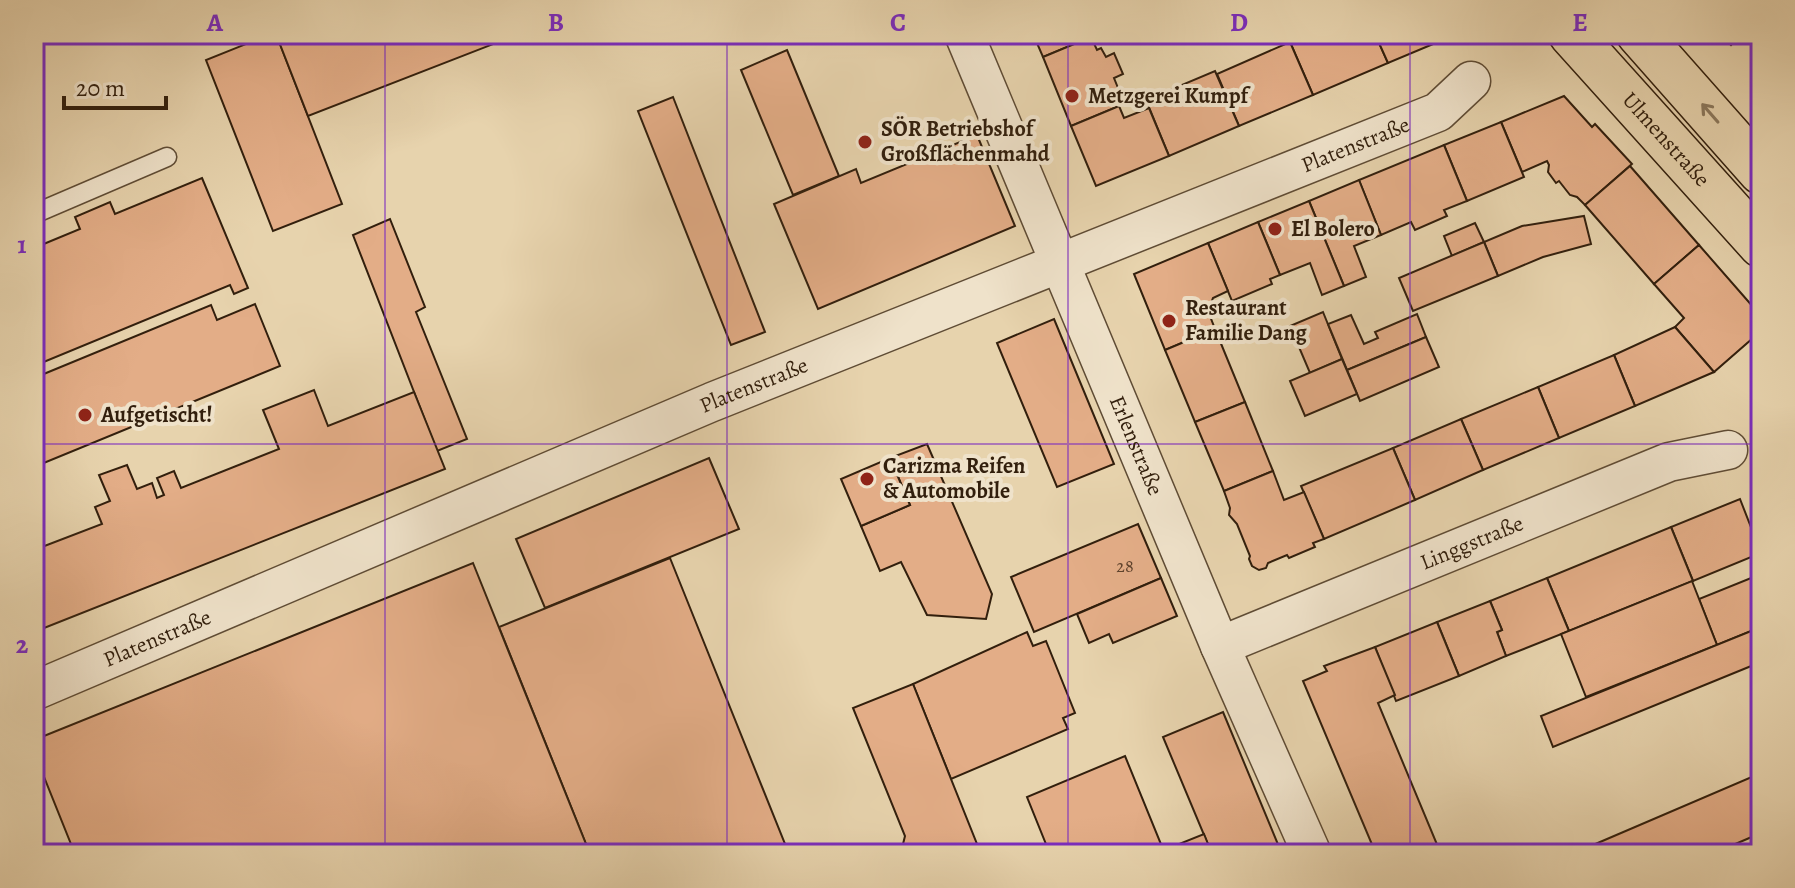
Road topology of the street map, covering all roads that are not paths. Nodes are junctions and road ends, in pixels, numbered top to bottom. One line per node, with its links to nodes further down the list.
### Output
1 (964, 34): 9 (street, Erlenstraße)
2 (1571, 34): 8 (main road, Ulmenstraße)
3 (1639, 34): 6 (main road, one-way to 3)
4 (1471, 81): 9 (street, Platenstraße)
5 (167, 157): 7 (lane)
6 (1761, 172)
7 (34, 214)
8 (1761, 245)
9 (1059, 262): 11 (street, Erlenstraße); 12 (street, Platenstraße)
10 (1728, 450): 11 (street, Linggstraße)
11 (1220, 646): 13 (street, Erlenstraße)
12 (34, 691)
13 (1312, 854)

